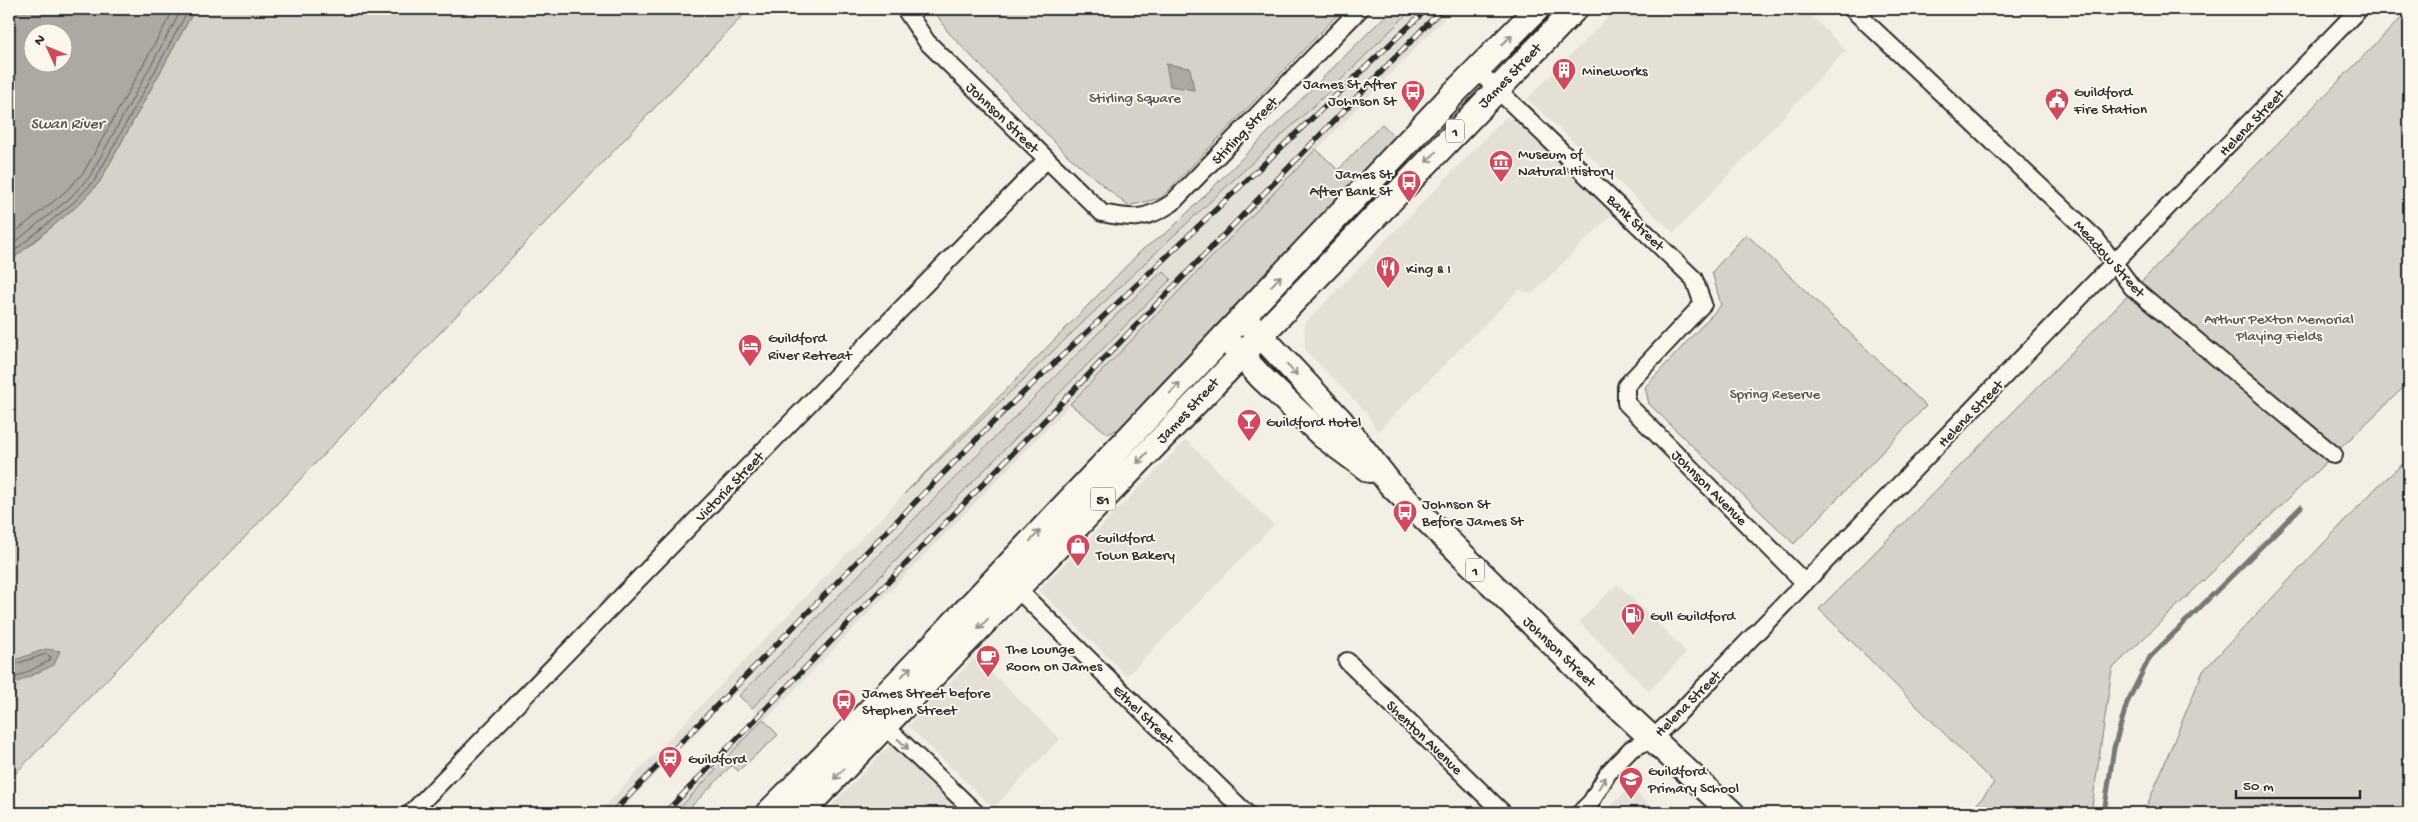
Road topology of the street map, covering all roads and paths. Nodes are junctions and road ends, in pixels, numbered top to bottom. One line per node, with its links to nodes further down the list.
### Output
1 (905, 9): 9 (street, Johnson Street)
2 (1360, 9): 10 (street, Stirling Street)
3 (1537, 9): 7 (highway, James Street / 1, one-way to 3)
4 (1575, 9): 8 (highway, James Street / 1)
5 (1852, 9): 11 (street, Meadow Street)
6 (2359, 9): 11 (street, Helena Street)
7 (1477, 70): 8 (street, Bank Street); 12 (highway, James Street / 1, one-way to 7)
8 (1496, 89): 13 (highway, James Street / 1, one-way to 13); 16 (street, Bank Street)
9 (1046, 159): 10 (street, Johnson Street); 27 (street, Victoria Street)
10 (1111, 215)
11 (2115, 264): 17 (street, Meadow Street); 20 (street, Helena Street)
12 (1243, 316): 13 (highway, Johnson Street / 1); 14 (highway, James Street / 1)
13 (1261, 333): 15 (highway, James Street / 51); 18 (highway, Johnson Street / 1, one-way to 18)
14 (1224, 337): 15 (highway, Johnson Street / 1); 19 (highway, James Street / 51, one-way to 14)
15 (1240, 354): 18 (highway, Johnson Street / 1); 21 (highway, James Street / 51, one-way to 21)
16 (1626, 386): 20 (street, Johnson Avenue)
17 (2334, 455)
18 (1391, 485): 25 (highway, Johnson Street / 1)
19 (1001, 572): 21 (street, Ethel Street); 24 (highway, James Street / 51, one-way to 19)
20 (1805, 583): 25 (street, Helena Street)
21 (1017, 589): 23 (highway, James Street / 51, one-way to 23); 31 (street, Ethel Street)
22 (1347, 661): 32 (street, Shenton Avenue)
23 (885, 726): 24 (street); 29 (highway, James Street / 51, one-way to 29); 30 (street, one-way to 30)
24 (848, 732): 28 (highway, James Street / 51)
25 (1652, 739): 26 (street, Helena Street, one-way to 25); 33 (highway, Johnson Street / 1)
26 (1585, 808)
27 (412, 813)
28 (768, 813)
29 (800, 813)
30 (976, 813)
31 (1246, 813)
32 (1503, 813)
33 (1732, 813)

